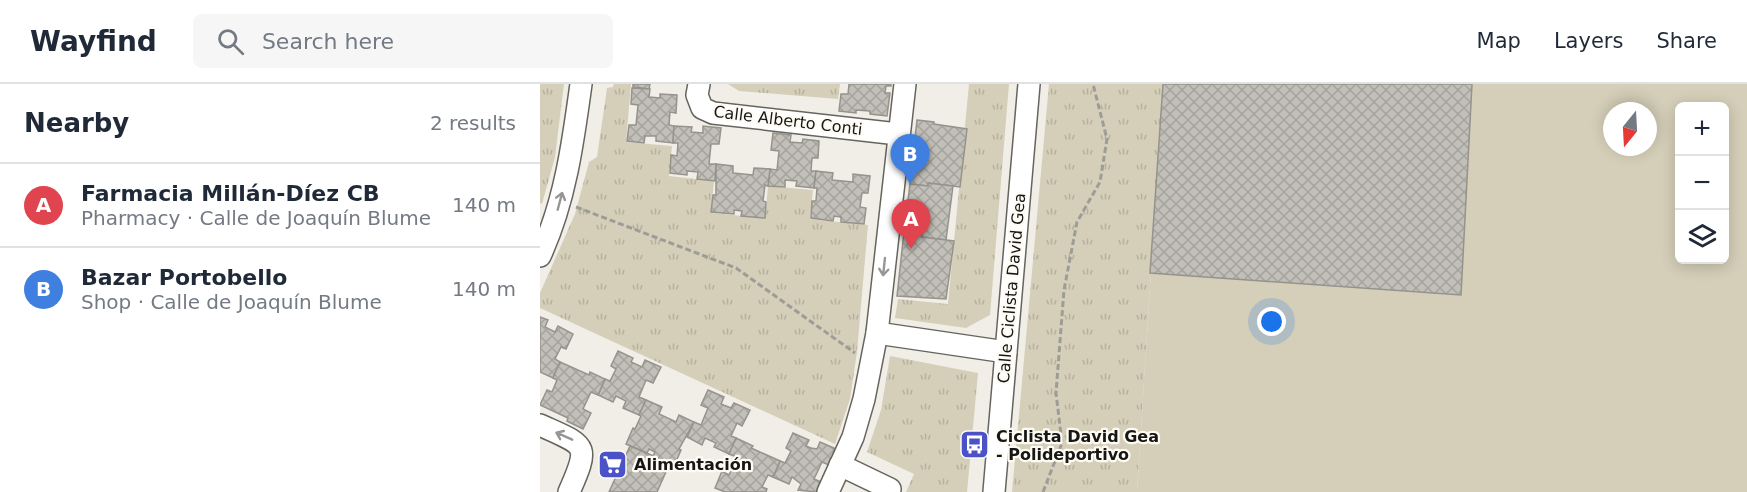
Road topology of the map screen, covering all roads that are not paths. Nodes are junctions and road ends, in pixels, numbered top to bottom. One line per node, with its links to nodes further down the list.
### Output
1 (581, 84): 6 (street, one-way to 1)
2 (699, 84): 5 (street, Calle Alberto Conti)
3 (904, 84): 5 (street)
4 (1029, 84): 8 (street, Calle Ciclista David Gea)
5 (898, 134): 7 (street, one-way to 7)
6 (540, 256)
7 (877, 333): 8 (street); 10 (street)
8 (1006, 352): 14 (street, Calle Ciclista David Gea)
9 (540, 425): 12 (street, one-way to 9)
10 (840, 465): 11 (street); 13 (street)
11 (890, 489)
12 (569, 492)
13 (828, 492)
14 (994, 492)

